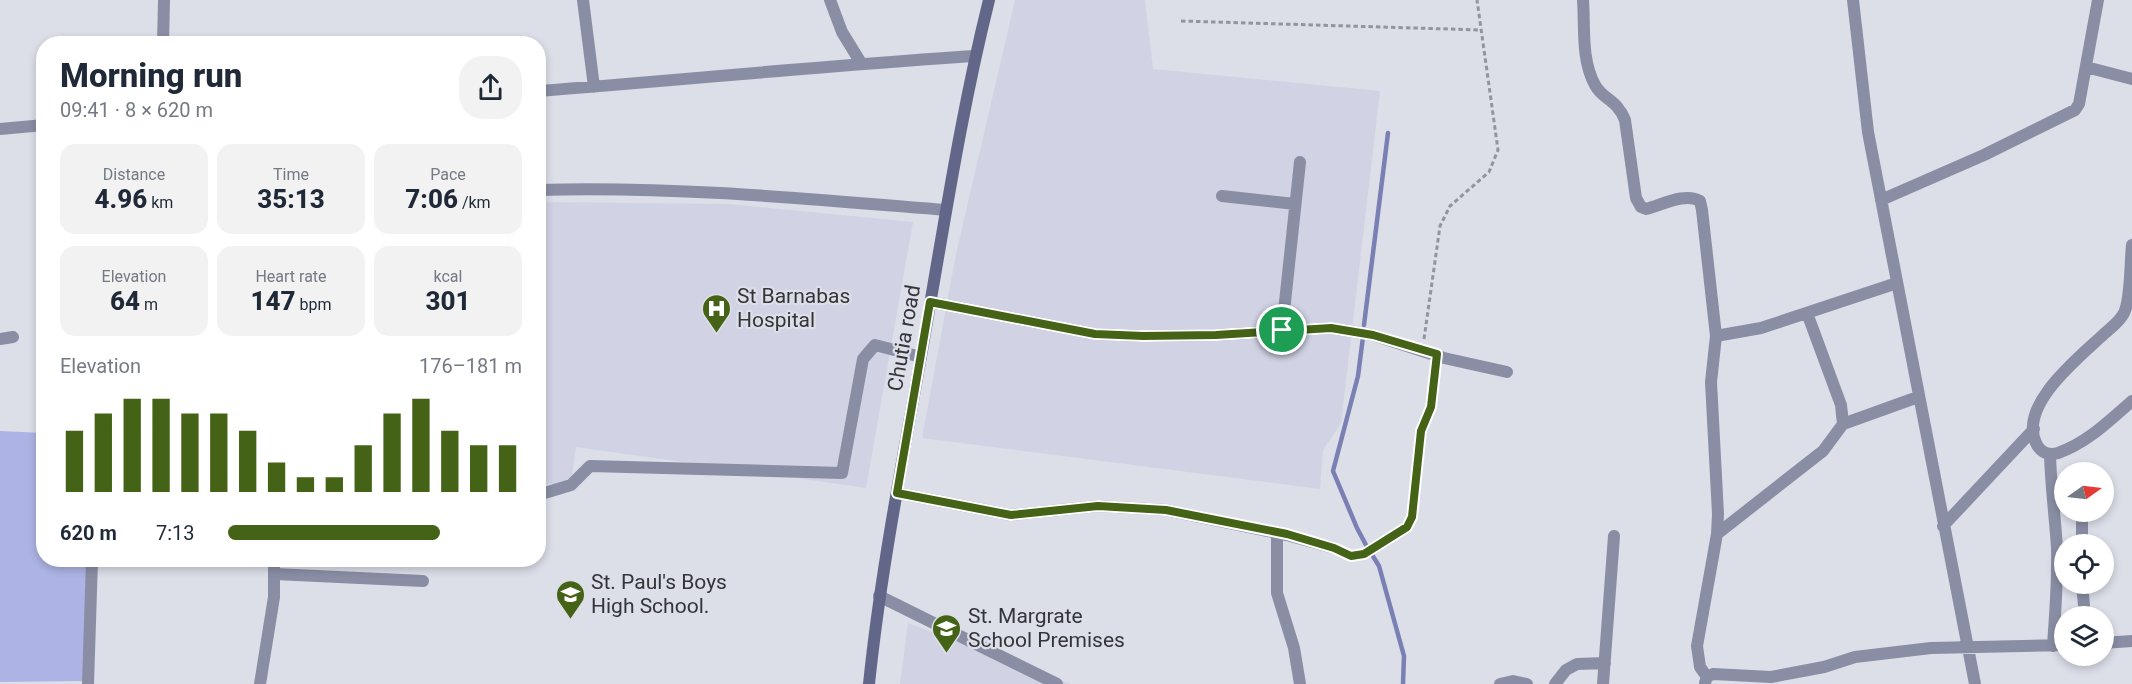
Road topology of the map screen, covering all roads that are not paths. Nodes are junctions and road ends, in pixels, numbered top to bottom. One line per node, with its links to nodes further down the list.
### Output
1 (164, 0): 8 (street)
2 (584, 0): 13 (street)
3 (830, 0): 10 (street)
4 (989, 0): 9 (street, Chutia road)
5 (1583, 0): 28 (street)
6 (1853, 0): 20 (street)
7 (2098, 0): 11 (street)
8 (163, 36)
9 (975, 56): 10 (street); 22 (street, Chutia road)
10 (861, 63): 13 (street)
11 (2086, 67): 12 (street); 20 (street)
12 (2132, 79)
13 (594, 87): 14 (street)
14 (546, 90)
15 (36, 126): 16 (street)
16 (0, 129)
17 (1300, 162): 21 (street)
18 (546, 190): 22 (street)
19 (1222, 196): 21 (street)
20 (1881, 201): 24 (street)
21 (1295, 204): 27 (street)
22 (946, 210): 25 (street, Chutia road)
23 (2132, 245): 36 (street)
24 (1897, 284): 26 (street); 33 (street)
25 (930, 302): 27 (street); 31 (street, Chutia road)
26 (1807, 313): 28 (street); 35 (street)
27 (1282, 330): 32 (street)
28 (1716, 336): 42 (street)
29 (13, 337): 30 (street)
30 (0, 339)
31 (921, 357): 38 (street); 39 (street, Chutia road)
32 (1508, 372)
33 (1918, 397): 35 (street); 40 (street)
34 (2132, 401): 37 (street)
35 (1843, 424): 42 (street)
36 (2034, 429): 37 (street); 40 (street)
37 (2050, 455): 50 (street)
38 (546, 493)
39 (897, 493): 41 (street); 49 (street, Chutia road)
40 (1943, 526): 53 (street)
41 (1277, 532): 44 (street); 61 (street)
42 (1717, 534): 56 (street)
43 (1614, 536): 55 (street)
44 (1334, 548)
45 (92, 567): 57 (street)
46 (275, 567): 47 (street)
47 (275, 573): 48 (street); 58 (street)
48 (423, 581)
49 (879, 596): 59 (street, Chutia road); 60 (street)
50 (2058, 606)
51 (2132, 640): 52 (street)
52 (2114, 642)
53 (1967, 646): 54 (street); 56 (street); 66 (street)
54 (2054, 646)
55 (1605, 663): 64 (street); 65 (street)
56 (1705, 681)
57 (88, 684)
58 (260, 684)
59 (869, 684)
60 (1057, 684)
61 (1300, 684)
62 (1500, 684): 63 (street)
63 (1527, 684)
64 (1556, 684)
65 (1604, 684)
66 (1975, 684)

